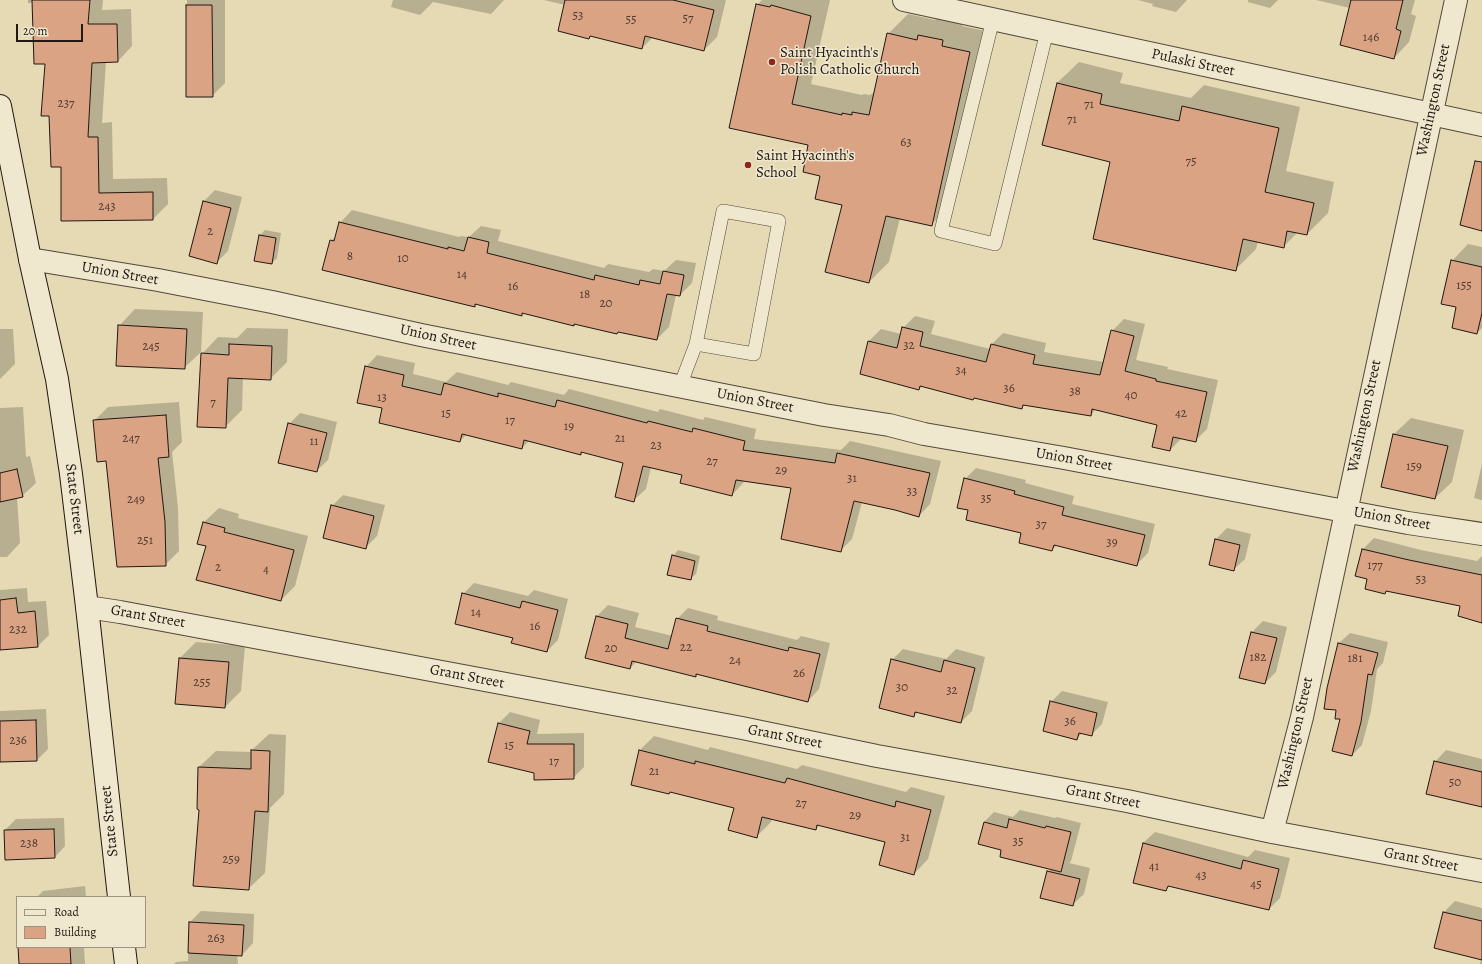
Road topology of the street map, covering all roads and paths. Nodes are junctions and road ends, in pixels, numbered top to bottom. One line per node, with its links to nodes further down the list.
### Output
1 (904, 0): 3 (street, Pulaski Street)
2 (1456, 0): 6 (street, Washington Street)
3 (993, 19): 4 (street, Pulaski Street); 4 (lane)
4 (1047, 31): 6 (street, Pulaski Street)
5 (0, 106): 8 (street, State Street)
6 (1431, 114): 7 (street, Pulaski Street); 11 (street, Washington Street)
7 (1482, 125)
8 (30, 259): 10 (street, Union Street); 13 (street, State Street)
9 (696, 344): 9 (lane); 10 (lane)
10 (680, 386): 11 (street, Union Street)
11 (1345, 510): 12 (street, Union Street); 14 (street, Washington Street)
12 (1482, 534)
13 (87, 607): 14 (street, Grant Street); 16 (street, State Street)
14 (1272, 832): 15 (street, Grant Street)
15 (1482, 871)
16 (119, 896)
17 (124, 948): 18 (street)
18 (126, 964)

